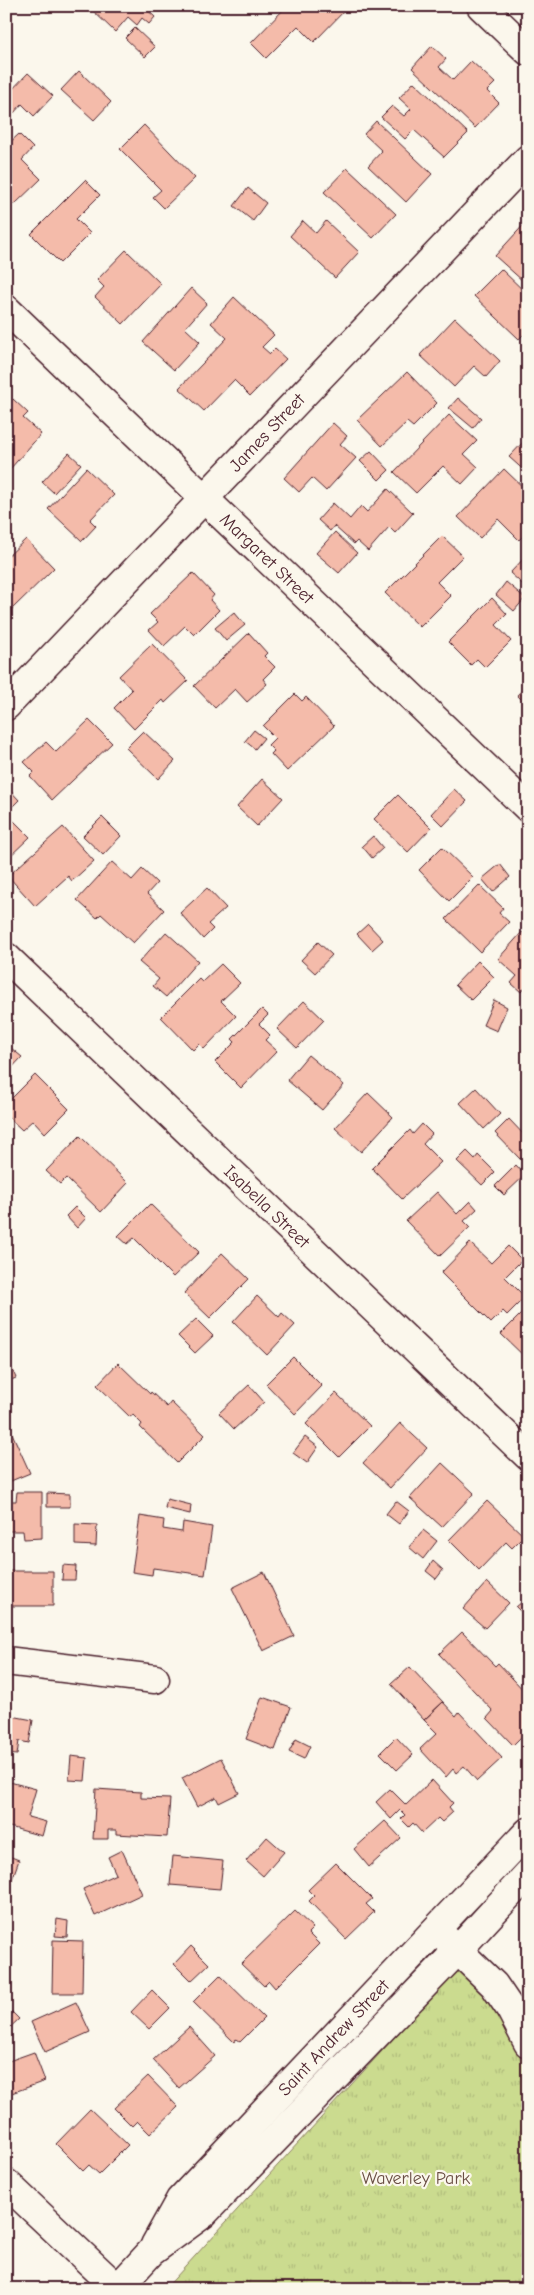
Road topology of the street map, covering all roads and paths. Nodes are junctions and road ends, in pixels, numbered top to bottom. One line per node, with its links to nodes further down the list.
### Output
1 (481, 6): 2 (street)
2 (528, 51)
3 (528, 160): 5 (street, James Street)
4 (6, 309): 5 (street, Margaret Street)
5 (205, 499): 6 (street, James Street); 7 (street, Margaret Street)
6 (6, 706)
7 (528, 808)
8 (6, 957): 9 (street, Isabella Street)
9 (528, 1456)
10 (6, 1661): 11 (street)
11 (155, 1678)
12 (528, 1832): 14 (street, Saint Andrew Street)
13 (528, 1874): 15 (street, Saint Andrew Street)
14 (435, 1929): 15 (street); 18 (street, Saint Andrew Street)
15 (458, 1950): 16 (street); 18 (street, Saint Andrew Street)
16 (528, 2043)
17 (6, 2183): 19 (street)
18 (151, 2252): 19 (street, Saint Andrew Street)
19 (117, 2288)

